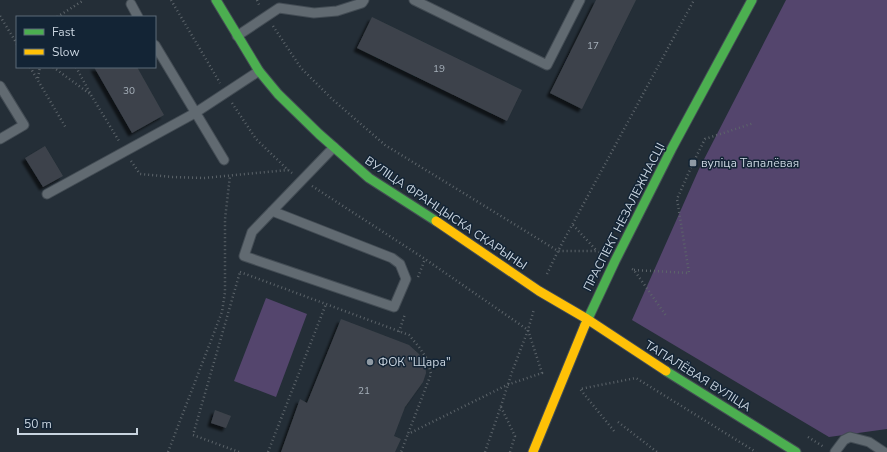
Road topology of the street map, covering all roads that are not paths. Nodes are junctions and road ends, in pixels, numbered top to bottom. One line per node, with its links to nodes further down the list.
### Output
1 (216, 0): 9 (main road, ВУЛІЦА ФРАНЦЫСКА СКАРЫНЫ)
2 (364, 0): 7 (lane)
3 (414, 0): 4 (lane)
4 (580, 0)
5 (752, 0): 19 (main road, ПРАСПЕКТ НЕЗАЛЕЖНАСЦІ)
6 (131, 4): 8 (lane)
7 (277, 4): 9 (lane)
8 (137, 16)
9 (237, 36): 11 (main road, ВУЛІЦА ФРАНЦЫСКА СКАРЫНЫ)
10 (156, 47): 13 (lane)
11 (259, 71): 13 (lane); 15 (main road, ВУЛІЦА ФРАНЦЫСКА СКАРЫНЫ)
12 (0, 86): 14 (lane)
13 (195, 113): 16 (lane); 17 (lane)
14 (0, 139)
15 (334, 147): 18 (lane); 19 (main road, ВУЛІЦА ФРАНЦЫСКА СКАРЫНЫ)
16 (224, 160)
17 (47, 194)
18 (272, 211): 18 (lane)
19 (587, 319): 20 (main road, ПРАСПЕКТ НЕЗАЛЕЖНАСЦІ); 21 (main road, ТАПАЛЁВАЯ ВУЛІЦА)
20 (533, 452)
21 (796, 452)
22 (836, 452): 23 (lane)
23 (884, 452)

